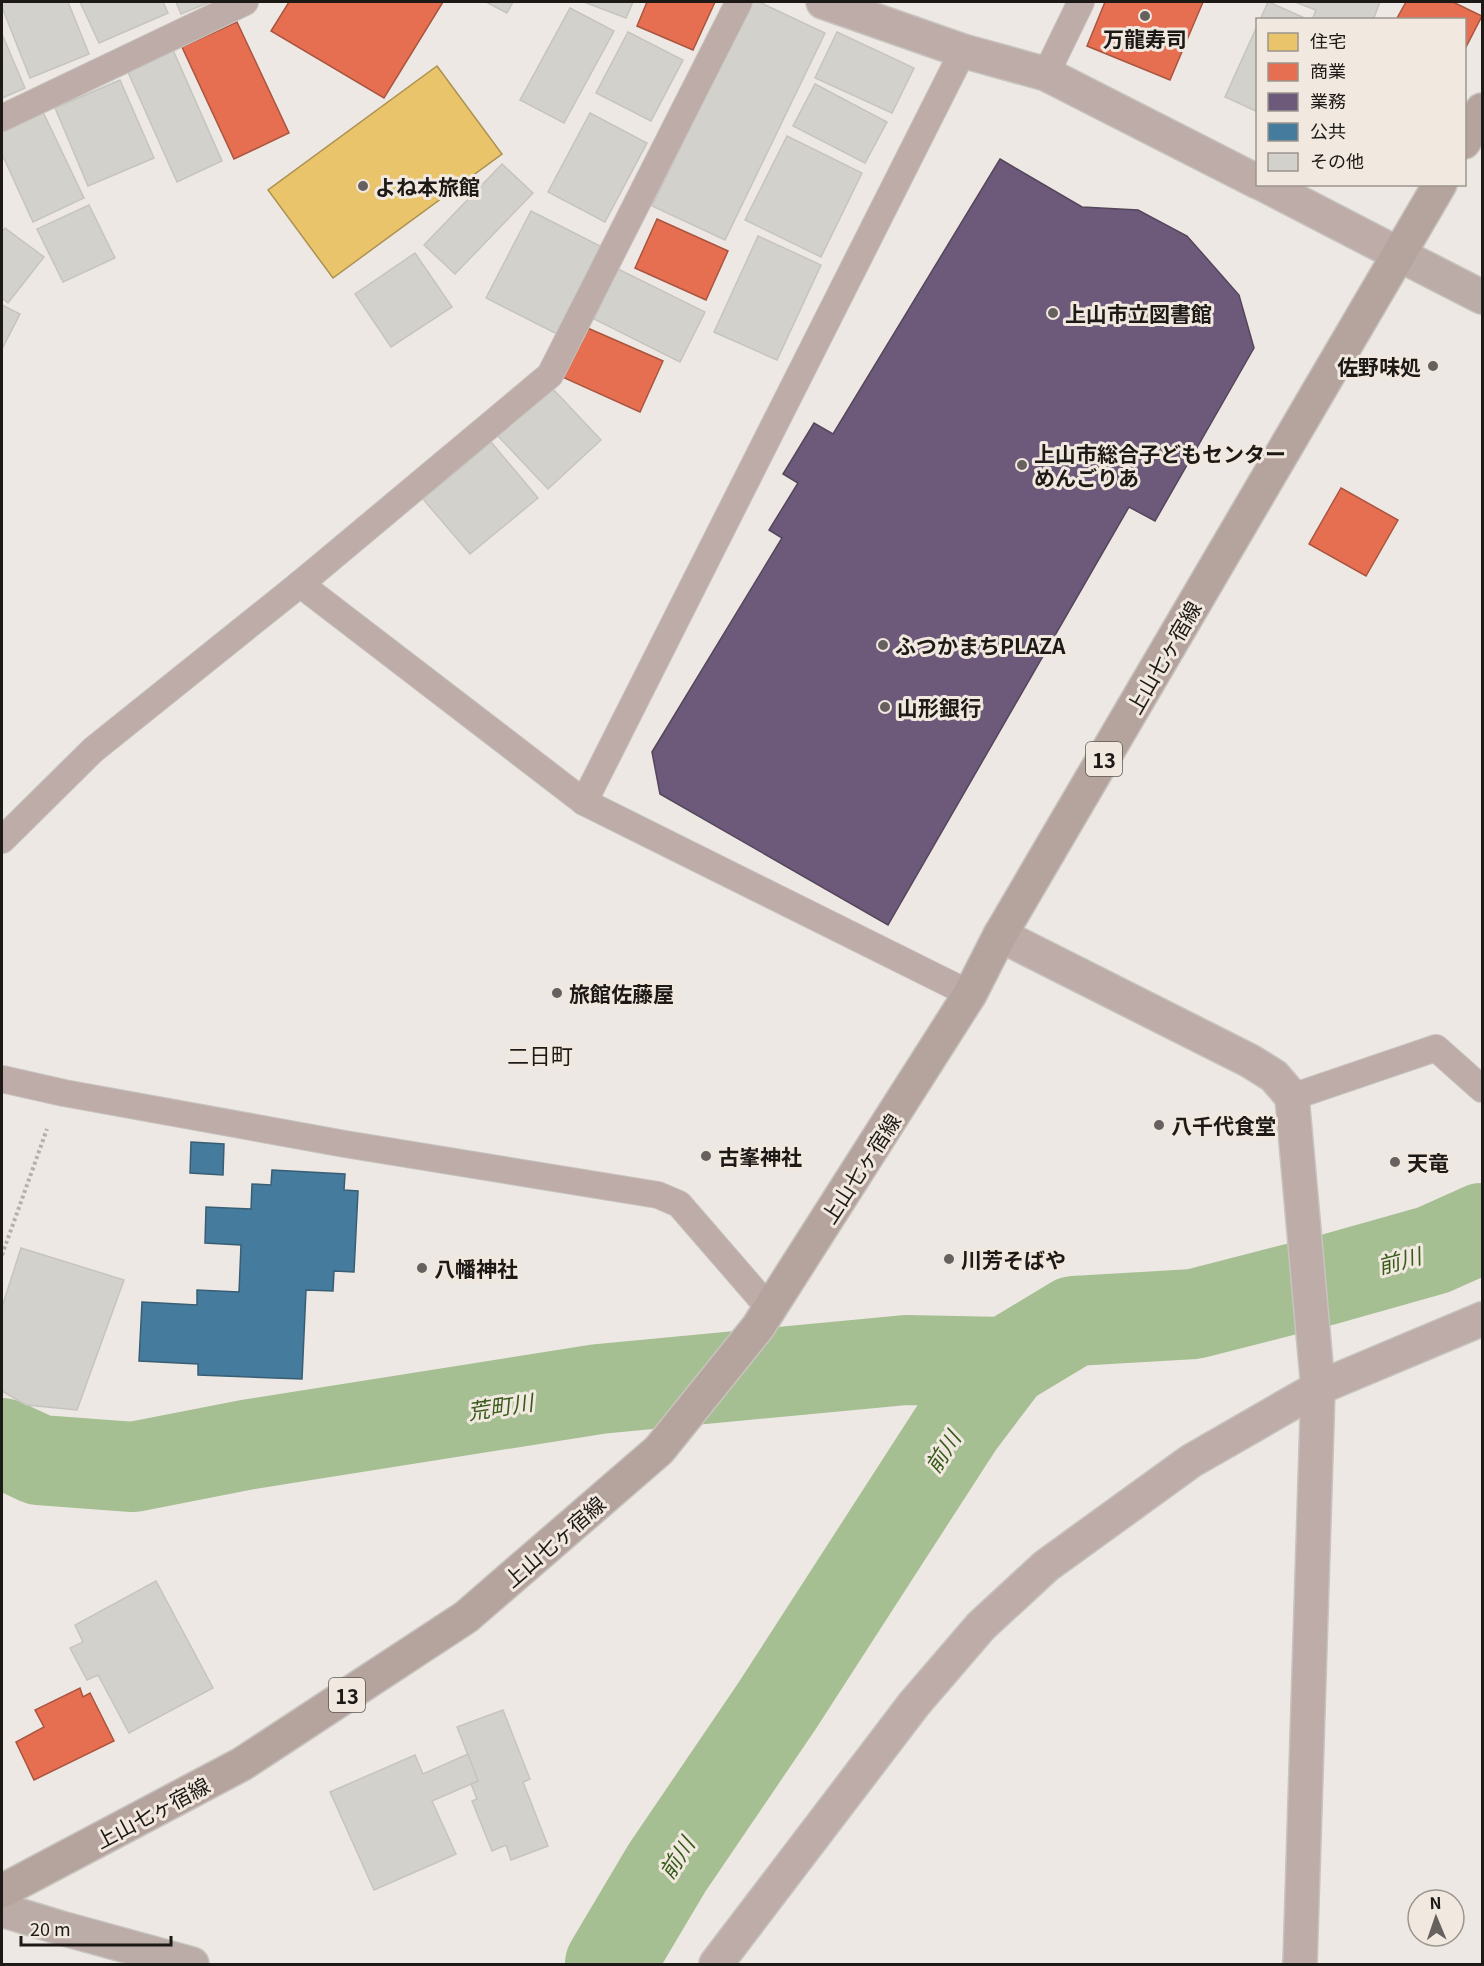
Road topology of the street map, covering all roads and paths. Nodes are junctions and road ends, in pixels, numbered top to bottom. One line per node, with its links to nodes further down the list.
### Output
1 (245, 2): 8 (lane)
2 (740, 2): 15 (lane)
3 (823, 2): 5 (street)
4 (1081, 2): 6 (lane)
5 (963, 51): 6 (street); 16 (lane)
6 (1046, 74): 10 (street)
7 (1482, 110): 9 (main road)
8 (2, 118)
9 (1466, 138)
10 (1256, 181)
11 (1267, 186): 13 (street)
12 (1439, 186): 13 (main road, 上山七ヶ宿線 / 13)
13 (1400, 255): 14 (main road); 18 (main road, 上山七ヶ宿線 / 13)
14 (1482, 297)
15 (300, 584): 16 (lane); 17 (lane)
16 (584, 802): 19 (lane)
17 (2, 840)
18 (1000, 935): 19 (main road, 上山七ヶ宿線 / 13); 23 (street)
19 (970, 994): 25 (main road, 上山七ヶ宿線 / 13)
20 (2, 1079): 22 (lane)
21 (1482, 1089): 23 (lane)
22 (60, 1092): 24 (path); 25 (lane)
23 (1292, 1097): 27 (street)
24 (2, 1255)
25 (764, 1318): 28 (main road, 上山七ヶ宿線 / 13)
26 (1482, 1319): 27 (street)
27 (1318, 1388): 31 (street); 32 (street)
28 (2, 1891)
29 (2, 1910): 30 (main road)
30 (192, 1965)
31 (716, 1965)
32 (1300, 1965)

